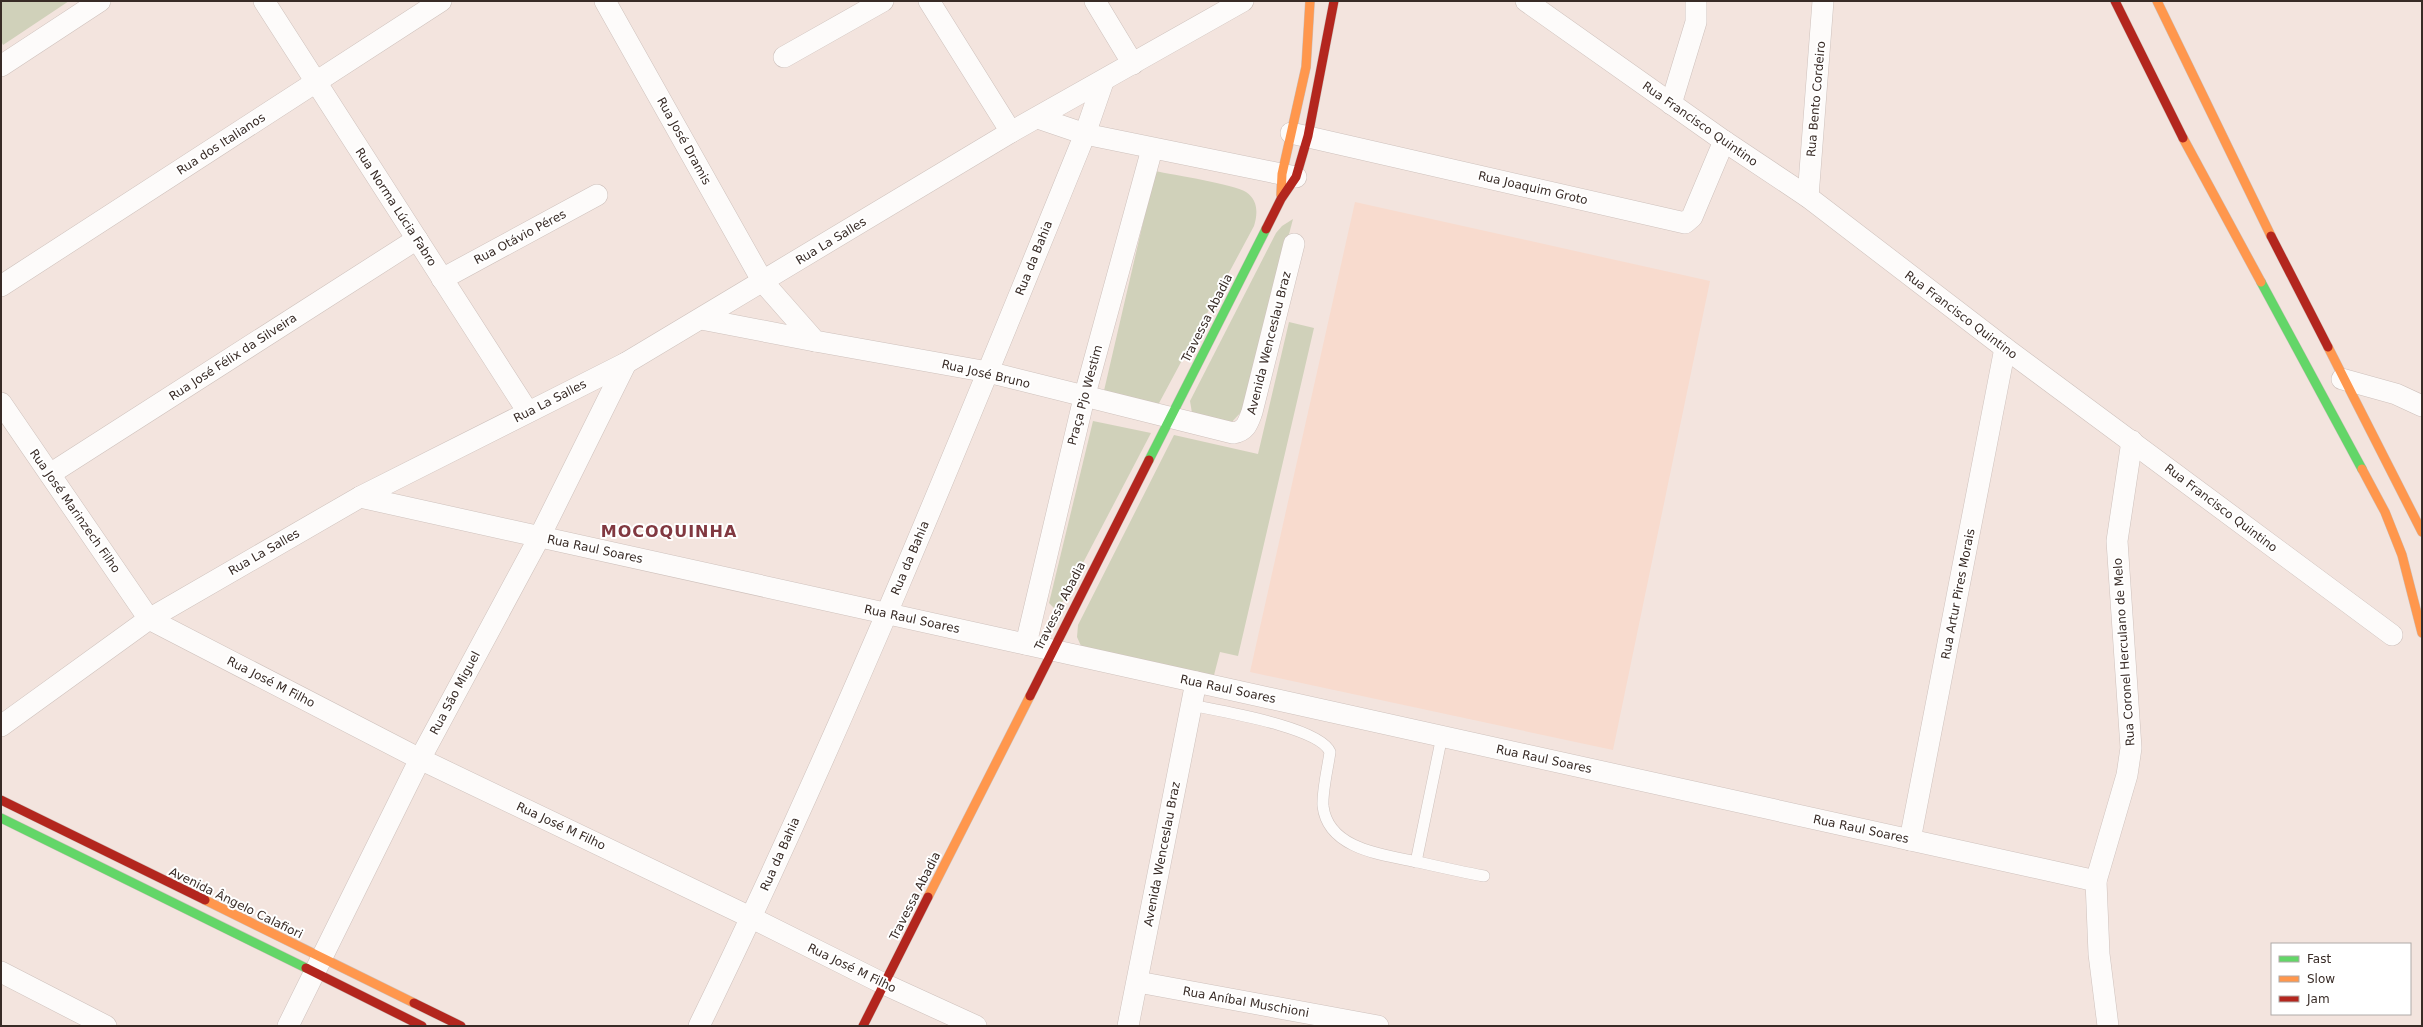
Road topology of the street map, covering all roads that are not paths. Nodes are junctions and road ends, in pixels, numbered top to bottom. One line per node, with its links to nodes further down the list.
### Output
1 (100, 1): 20 (street)
2 (264, 1): 21 (street, Rua Norma Lúcia Fabro)
3 (441, 1): 21 (street, Rua dos Italianos)
4 (605, 1): 37 (street, Rua José Dramis)
5 (883, 1): 18 (street)
6 (930, 1): 25 (street)
7 (1095, 1): 19 (street)
8 (1243, 1): 19 (street, Rua La Salles)
9 (1310, 1): 27 (main road)
10 (1334, 1): 27 (main road)
11 (1526, 1): 23 (street, Rua Francisco Quintino)
12 (1696, 1): 23 (street)
13 (1823, 1): 32 (street, Rua Bento Cordeiro)
14 (2115, 1): 58 (main road)
15 (2157, 1): 17 (main road)
16 (2167, 1): 17 (street)
17 (2179, 46): 44 (main road)
18 (784, 57)
19 (1133, 64): 22 (street, Rua La Salles)
20 (1, 66)
21 (316, 82): 34 (street, Rua Norma Lúcia Fabro); 38 (street, Rua dos Italianos)
22 (1103, 82): 24 (street, Rua La Salles); 26 (street, Rua da Bahia)
23 (1671, 104): 28 (street, Rua Francisco Quintino)
24 (1038, 118): 25 (street, Rua La Salles); 26 (street)
25 (1011, 132): 37 (street, Rua La Salles)
26 (1085, 134): 29 (street); 43 (street, Rua da Bahia)
27 (1299, 135): 28 (street, Rua Joaquim Groto); 30 (main road, Travessa Abadia); 30 (main road, Travessa Abadia)
28 (1724, 141): 32 (street, Rua Francisco Quintino)
29 (1152, 149): 30 (street); 45 (street, Praça Pjo Westim)
30 (1289, 175): 33 (main road, Travessa Abadia); 33 (main road, Travessa Abadia)
31 (597, 195): 36 (street, Rua Otávio Péres)
32 (1808, 197): 41 (street, Rua Francisco Quintino)
33 (1281, 199): 49 (main road, Travessa Abadia)
34 (417, 239): 36 (street, Rua Norma Lúcia Fabro); 52 (street, Rua José Félix da Silveira)
35 (1294, 244): 50 (street, Avenida Wenceslau Braz)
36 (442, 278): 48 (street, Rua Norma Lúcia Fabro)
37 (763, 282): 39 (street, Rua La Salles); 40 (street)
38 (1, 286)
39 (701, 319): 40 (street, Rua José Bruno); 42 (street, Rua La Salles)
40 (815, 341): 43 (street, Rua José Bruno)
41 (2005, 348): 51 (street, Rua Francisco Quintino); 69 (street, Rua Artur Pires Morais)
42 (626, 363): 48 (street, Rua La Salles); 55 (street, Rua São Miguel)
43 (988, 372): 45 (street, Rua José Bruno); 56 (street, Rua da Bahia)
44 (2342, 378): 47 (street); 54 (main road)
45 (1084, 398): 49 (street, Rua José Bruno); 60 (street, Praça Pjo Westim)
46 (1, 403): 52 (street, Rua José Marinzech Filho)
47 (2422, 406)
48 (528, 412): 53 (street, Rua La Salles)
49 (1170, 417): 50 (street, Rua José Bruno); 61 (main road, Travessa Abadia)
50 (1233, 433)
51 (2132, 441): 59 (street, Rua Francisco Quintino); 72 (street, Rua Coronel Herculano de Melo)
52 (50, 474): 57 (street, Rua José Marinzech Filho)
53 (360, 497): 55 (street, Rua Raul Soares); 57 (street, Rua La Salles)
54 (2422, 532)
55 (540, 536): 56 (street, Rua Raul Soares); 66 (street, Rua São Miguel)
56 (887, 613): 60 (street, Rua Raul Soares); 73 (street, Rua da Bahia)
57 (149, 619): 64 (street, Rua La Salles); 66 (street, Rua José M Filho)
58 (2422, 633)
59 (2392, 635)
60 (1026, 644): 61 (street, Rua Raul Soares)
61 (1052, 650): 62 (street, Rua Raul Soares); 77 (main road, Travessa Abadia)
62 (1196, 682): 63 (street, Avenida Wenceslau Braz); 65 (street, Rua Raul Soares)
63 (1191, 705): 70 (lane); 76 (street, Avenida Wenceslau Braz)
64 (1, 726)
65 (1442, 736): 69 (street, Rua Raul Soares); 70 (lane)
66 (420, 759): 73 (street, Rua José M Filho); 74 (street, Rua São Miguel)
67 (1, 800): 74 (main road, Avenida Ângelo Calafiori)
68 (1, 818): 74 (main road, Avenida Ângelo Calafiori)
69 (1910, 840): 72 (street, Rua Raul Soares)
70 (1416, 862): 71 (lane)
71 (1484, 876)
72 (2096, 881): 87 (street, Rua Coronel Herculano de Melo)
73 (752, 918): 77 (street, Rua José M Filho); 82 (street, Rua da Bahia)
74 (319, 966): 79 (street, Rua São Miguel); 80 (main road, Avenida Ângelo Calafiori); 81 (main road, Avenida Ângelo Calafiori)
75 (1, 972): 78 (street)
76 (1138, 982): 85 (street, Avenida Wenceslau Braz); 86 (street, Rua Aníbal Muschioni)
77 (884, 984): 83 (main road, Travessa Abadia); 84 (street, Rua José M Filho)
78 (106, 1026)
79 (288, 1026)
80 (422, 1026)
81 (461, 1026)
82 (699, 1026)
83 (863, 1026)
84 (976, 1026)
85 (1128, 1026)
86 (1378, 1026)
87 (2108, 1026)

